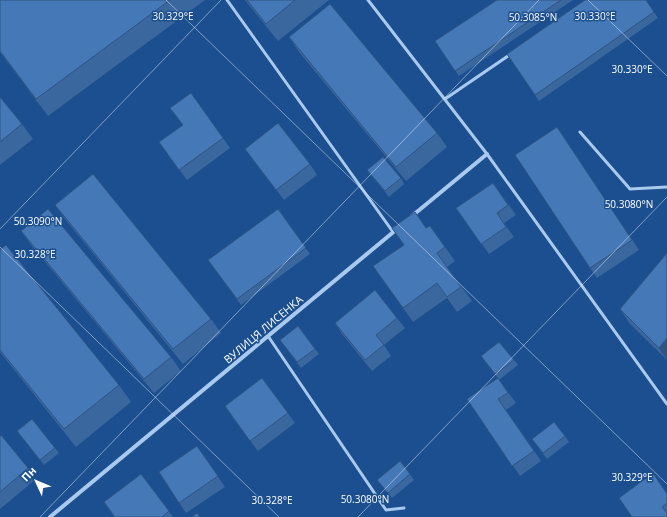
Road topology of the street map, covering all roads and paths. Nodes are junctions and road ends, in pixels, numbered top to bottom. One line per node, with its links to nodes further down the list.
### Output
1 (227, 0): 10 (lane)
2 (368, 0): 4 (lane)
3 (516, 50): 4 (lane)
4 (445, 99): 6 (lane)
5 (580, 132): 7 (lane)
6 (487, 154): 8 (street); 12 (lane)
7 (667, 187)
8 (410, 218)
9 (399, 227): 10 (street, ВУЛИЦЯ ЛИСЕНКА)
10 (393, 232): 11 (street, ВУЛИЦЯ ЛИСЕНКА)
11 (268, 336): 13 (lane); 14 (street, ВУЛИЦЯ ЛИСЕНКА)
12 (667, 404)
13 (404, 508)
14 (50, 517)

